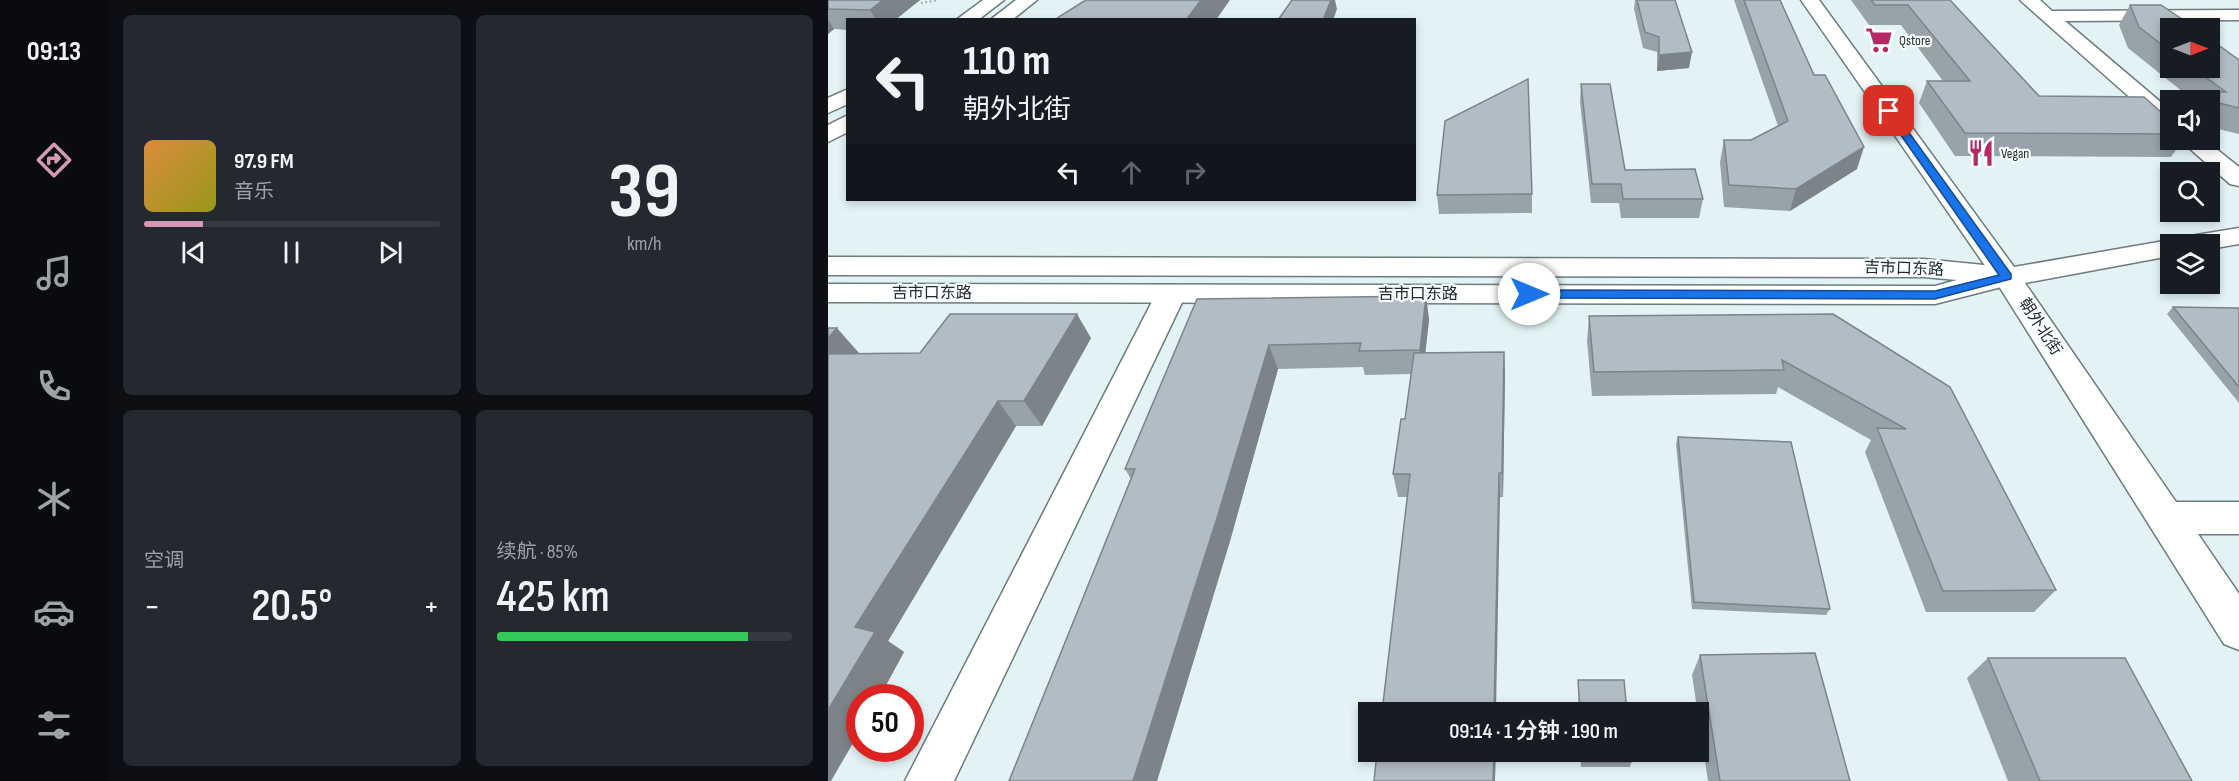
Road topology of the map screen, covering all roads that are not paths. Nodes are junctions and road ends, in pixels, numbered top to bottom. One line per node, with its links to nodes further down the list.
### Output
1 (995, 0): 7 (main road)
2 (1028, 0): 8 (main road)
3 (1810, 0): 21 (main road, 朝外北街)
4 (2030, 0): 6 (main road)
5 (2239, 15): 6 (main road)
6 (2048, 16): 11 (main road)
7 (968, 18)
8 (1002, 18)
9 (846, 96): 10 (main road)
10 (828, 107)
11 (2160, 113)
12 (846, 123): 13 (main road)
13 (828, 135)
14 (2208, 150): 15 (main road)
15 (2230, 164): 16 (main road)
16 (2239, 179)
17 (2239, 236): 18 (main road)
18 (2220, 239)
19 (2160, 250): 21 (main road, 吉市口东路)
20 (828, 266): 21 (main road, 吉市口东路)
21 (2007, 277): 23 (main road, 吉市口东路); 24 (main road, 朝外北街)
22 (828, 293): 23 (main road, 吉市口东路)
23 (1171, 294): 27 (main road)
24 (2166, 518): 25 (main road); 26 (main road, 朝外北街)
25 (2239, 518)
26 (2239, 630)
27 (929, 781)

